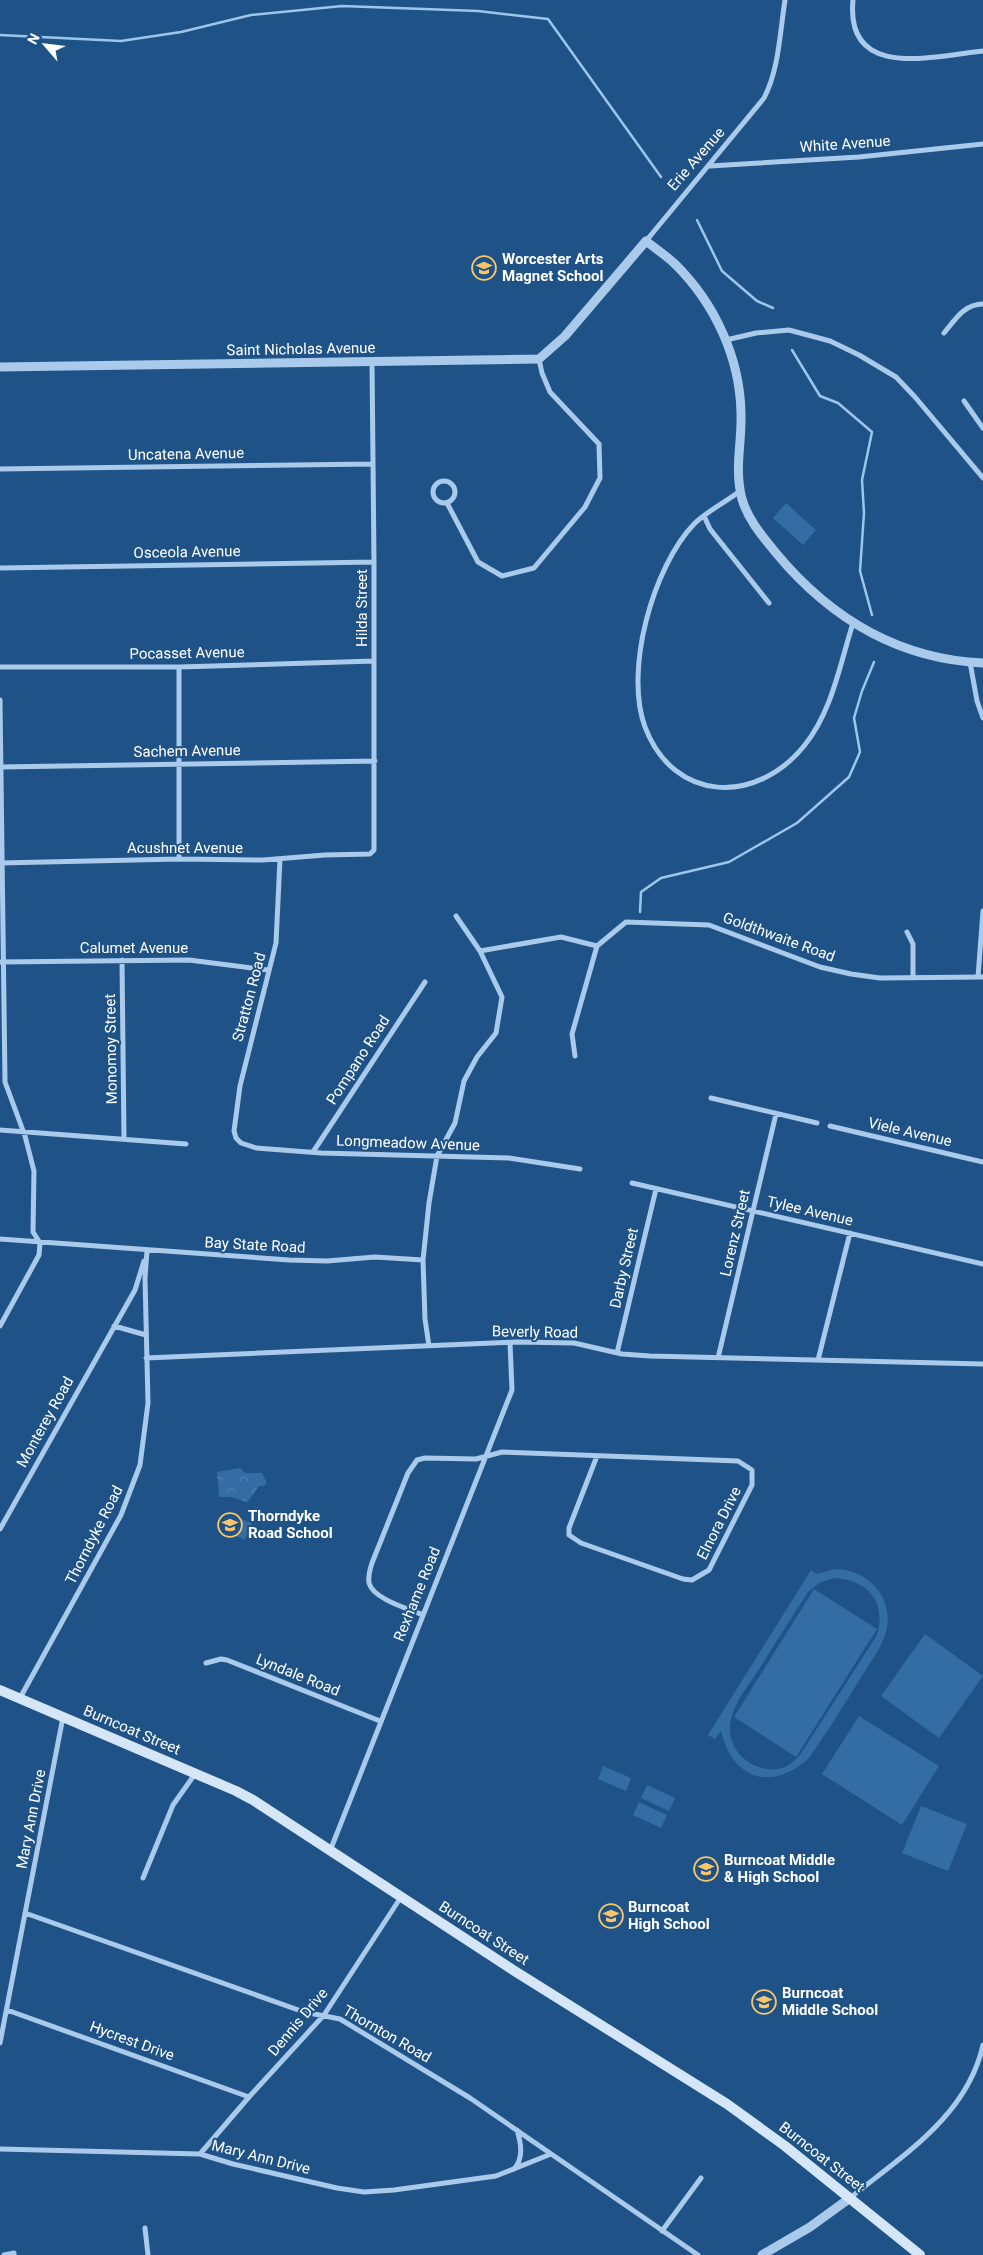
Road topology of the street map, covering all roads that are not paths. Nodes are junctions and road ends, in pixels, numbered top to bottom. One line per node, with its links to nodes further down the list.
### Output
1 (785, 0): 5 (street, Erie Avenue)
2 (853, 0): 3 (street)
3 (983, 51)
4 (983, 144): 5 (street, White Avenue)
5 (710, 166): 6 (street, Erie Avenue)
6 (646, 241): 9 (street); 10 (street, Erie Avenue)
7 (983, 304): 8 (street)
8 (944, 333)
9 (726, 340): 17 (street); 18 (street)
10 (540, 359): 11 (street, Saint Nicholas Avenue); 19 (street)
11 (372, 361): 12 (street, Saint Nicholas Avenue); 15 (street, Hilda Street)
12 (0, 367)
13 (964, 401): 14 (street)
14 (983, 428)
15 (372, 464): 16 (street, Uncatena Avenue); 21 (street, Hilda Street)
16 (0, 469)
17 (983, 478)
18 (740, 491): 20 (street); 24 (street)
19 (447, 504): 19 (street)
20 (704, 516): 23 (street); 24 (street)
21 (374, 562): 22 (street, Osceola Avenue); 25 (street, Hilda Street)
22 (0, 568)
23 (769, 603)
24 (853, 624): 26 (street)
25 (374, 660): 29 (street, Pocasset Avenue); 32 (street, Hilda Street)
26 (970, 662): 27 (street); 31 (street)
27 (983, 663)
28 (0, 667): 29 (street, Pocasset Avenue)
29 (179, 667): 33 (street)
30 (0, 700): 34 (street)
31 (983, 718)
32 (375, 760): 33 (street, Sachem Avenue); 35 (street, Hilda Street)
33 (178, 763): 34 (street, Sachem Avenue); 36 (street)
34 (0, 767): 38 (street)
35 (370, 854): 37 (street, Acushnet Avenue)
36 (179, 859): 37 (street, Acushnet Avenue); 38 (street, Acushnet Avenue)
37 (280, 859): 46 (street, Stratton Road)
38 (1, 863): 45 (street)
39 (983, 910): 47 (street)
40 (456, 916): 43 (street)
41 (907, 932): 48 (street)
42 (596, 946): 43 (street); 48 (street, Goldthwaite Road); 50 (street)
43 (480, 951): 61 (street)
44 (122, 960): 45 (street, Calumet Avenue); 46 (street, Calumet Avenue); 57 (street, Monomoy Street)
45 (1, 962): 56 (street)
46 (268, 970): 58 (street, Stratton Road)
47 (980, 977): 48 (street, Goldthwaite Road)
48 (913, 978)
49 (425, 982): 60 (street, Pompano Road)
50 (575, 1056)
51 (711, 1098): 52 (street)
52 (776, 1114): 53 (street); 66 (street, Lorenz Street)
53 (817, 1123)
54 (830, 1126): 62 (street, Viele Avenue)
55 (0, 1130): 56 (street)
56 (23, 1132): 57 (street); 69 (street)
57 (124, 1138): 59 (street)
58 (237, 1139): 60 (street, Longmeadow Avenue)
59 (186, 1144)
60 (313, 1152): 61 (street, Longmeadow Avenue)
61 (437, 1156): 63 (street, Longmeadow Avenue); 71 (street)
62 (983, 1162)
63 (580, 1170)
64 (632, 1183): 65 (street, Tylee Avenue)
65 (656, 1189): 66 (street, Tylee Avenue); 78 (street, Darby Street)
66 (753, 1211): 67 (street, Tylee Avenue); 80 (street, Lorenz Street)
67 (850, 1233): 72 (street, Tylee Avenue); 81 (street)
68 (0, 1239): 69 (street, Bay State Road)
69 (40, 1243): 70 (street, Bay State Road); 73 (street)
70 (147, 1251): 71 (street, Bay State Road); 74 (street, Monterey Road); 75 (street, Thorndyke Road)
71 (423, 1260): 77 (street)
72 (983, 1264)
73 (0, 1326)
74 (114, 1326): 75 (street); 85 (street, Monterey Road)
75 (146, 1335): 79 (street, Thorndyke Road)
76 (510, 1343): 77 (street, Beverly Road); 78 (street, Beverly Road); 83 (street, Rexhame Road)
77 (429, 1346): 79 (street, Beverly Road)
78 (617, 1353): 80 (street, Beverly Road)
79 (146, 1358): 89 (street, Thorndyke Road)
80 (718, 1358): 81 (street, Beverly Road)
81 (818, 1360): 82 (street, Beverly Road)
82 (983, 1364)
83 (487, 1456): 84 (street, Elnora Drive); 86 (street, Rexhame Road); 86 (street, Elnora Drive)
84 (597, 1456): 84 (street, Elnora Drive)
85 (0, 1530)
86 (423, 1614): 91 (street, Rexhame Road)
87 (206, 1663): 91 (street, Lyndale Road)
88 (0, 1690): 89 (main road, Burncoat Street)
89 (20, 1698): 90 (main road, Burncoat Street)
90 (64, 1716): 92 (main road, Burncoat Street); 96 (street, Mary Ann Drive)
91 (380, 1721): 93 (street, Rexhame Road)
92 (195, 1774): 93 (main road, Burncoat Street); 94 (street)
93 (330, 1851): 95 (main road, Burncoat Street)
94 (143, 1878)
95 (401, 1897): 98 (street, Dennis Drive); 108 (main road, Burncoat Street)
96 (25, 1913): 97 (street, Mary Ann Drive); 98 (street, Thornton Road)
97 (7, 2010): 99 (street, Mary Ann Drive); 101 (street, Hycrest Drive)
98 (324, 2015): 101 (street, Dennis Drive); 102 (street, Thornton Road)
99 (0, 2043)
100 (983, 2045): 108 (street)
101 (249, 2097): 104 (street, Dennis Drive)
102 (517, 2130): 105 (street, Thornton Road); 106 (street)
103 (0, 2149): 104 (street, Mary Ann Drive)
104 (200, 2154): 106 (street, Mary Ann Drive)
105 (551, 2154): 106 (street, Mary Ann Drive); 110 (street, Thornton Road)
106 (514, 2169)
107 (701, 2178): 110 (street)
108 (850, 2198): 115 (street); 116 (main road, Burncoat Street)
109 (145, 2228): 113 (street)
110 (662, 2231): 114 (street, Thornton Road)
111 (14, 2254): 112 (street)
112 (4, 2255)
113 (148, 2255)
114 (698, 2255)
115 (762, 2255)
116 (920, 2255)

